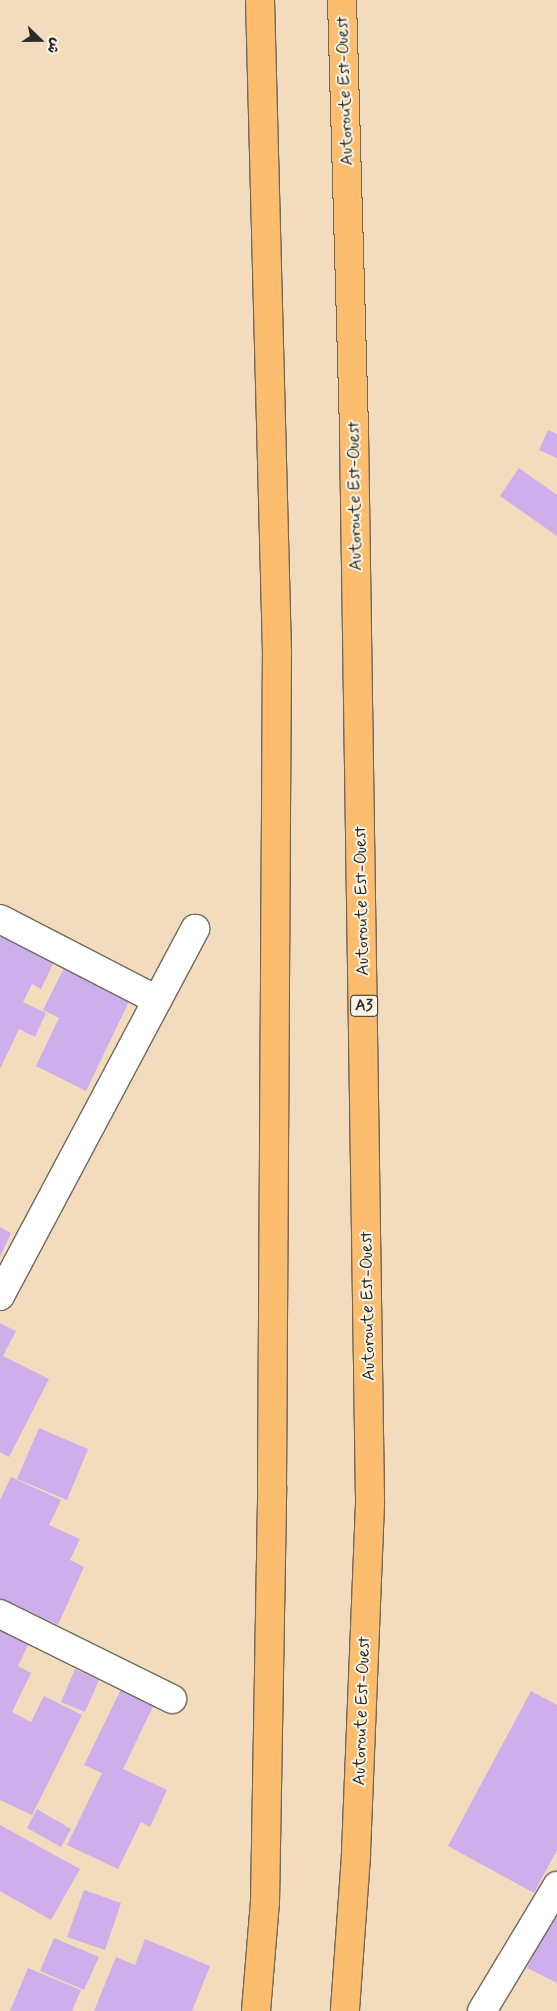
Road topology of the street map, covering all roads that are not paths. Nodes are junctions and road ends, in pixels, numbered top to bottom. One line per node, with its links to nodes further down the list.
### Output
1 (260, 0): 10 (highway)
2 (342, 0): 11 (highway, Autoroute Est-Ouest / A3)
3 (0, 919): 5 (street)
4 (195, 929): 5 (street)
5 (157, 1000): 6 (street)
6 (0, 1296)
7 (0, 1614): 8 (street)
8 (172, 1699)
9 (557, 1886): 12 (street)
10 (256, 2011)
11 (345, 2011)
12 (482, 2011)

